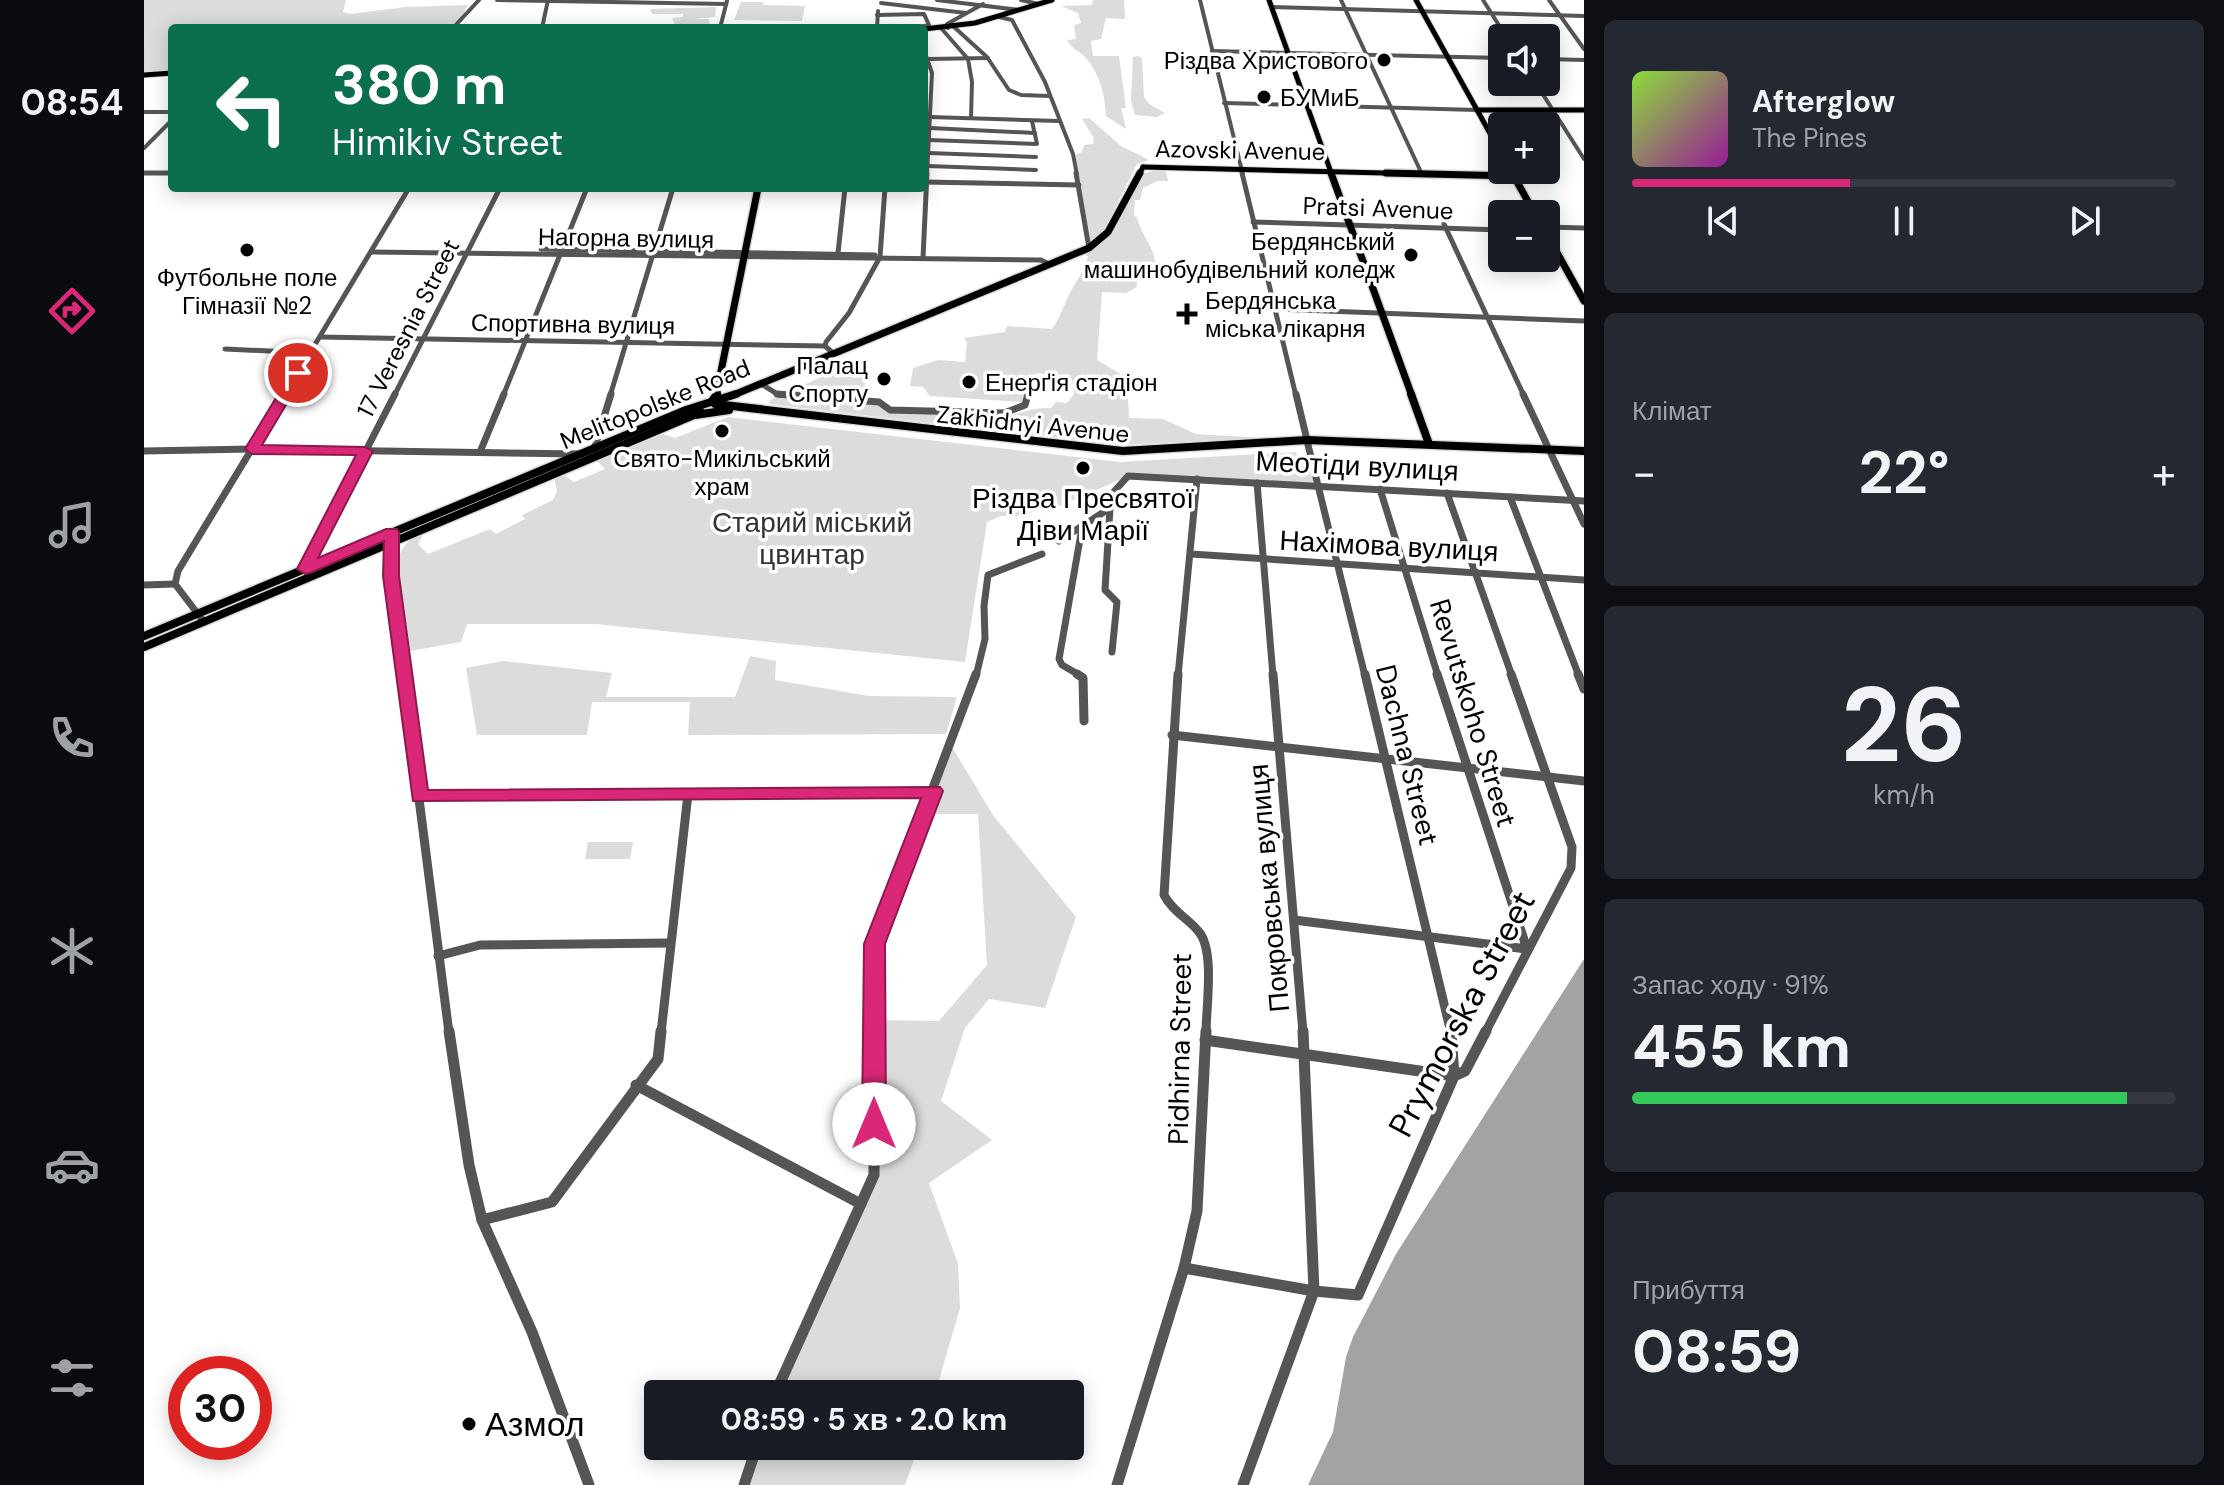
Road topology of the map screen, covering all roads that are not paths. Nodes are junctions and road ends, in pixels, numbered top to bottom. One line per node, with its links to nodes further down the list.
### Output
1 (479, 0): 31 (street)
2 (497, 0): 12 (street)
3 (937, 0): 13 (street)
4 (1021, 0): 19 (street)
5 (1052, 0): 19 (main road)
6 (1200, 0): 40 (street, Dachna Street)
7 (1269, 0): 20 (main road)
8 (1341, 0): 21 (street)
9 (1416, 0): 24 (main road)
10 (1483, 0): 26 (street)
11 (1549, 0): 28 (street)
12 (547, 1): 15 (street); 32 (street)
13 (953, 1): 14 (street); 23 (street)
14 (965, 1): 18 (street)
15 (674, 2): 16 (street)
16 (726, 2): 33 (street)
17 (882, 2): 23 (street); 27 (street)
18 (983, 4): 22 (street); 25 (street)
19 (1039, 4): 22 (main road)
20 (1272, 7): 21 (street); 41 (main road)
21 (1346, 9): 24 (street); 42 (street)
22 (1019, 10): 30 (main road)
23 (943, 11): 25 (street)
24 (1422, 11): 26 (street); 43 (main road)
25 (966, 13): 37 (street)
26 (1491, 13): 28 (street); 35 (street)
27 (877, 15): 34 (street); 36 (street)
28 (1560, 15): 29 (street); 39 (street)
29 (1584, 16)
30 (999, 17): 37 (main road); 52 (street)
31 (457, 24)
32 (543, 24)
33 (721, 24)
34 (877, 24)
35 (1498, 24)
36 (928, 25)
37 (948, 28): 38 (main road); 44 (street); 47 (street)
38 (928, 29)
39 (1584, 49)
40 (1212, 51): 41 (street); 54 (street, Dachna Street)
41 (1288, 53): 42 (street); 55 (main road)
42 (1366, 54): 43 (street); 56 (street)
43 (1447, 57): 45 (street); 57 (main road)
44 (988, 58): 47 (street); 52 (street)
45 (1488, 58)
46 (929, 59): 47 (street); 62 (street)
47 (968, 59): 63 (street)
48 (1560, 59): 49 (street)
49 (1584, 60)
50 (168, 73): 51 (main road)
51 (144, 75)
52 (1050, 96): 65 (street)
53 (1544, 96): 58 (street)
54 (1224, 103): 55 (street); 76 (street, Dachna Street)
55 (1308, 106): 56 (street); 78 (main road)
56 (1391, 108): 57 (street); 80 (street)
57 (1477, 110): 58 (main road); 68 (main road)
58 (1553, 111): 61 (main road); 74 (street)
59 (144, 112): 60 (street)
60 (168, 112)
61 (1584, 112)
62 (930, 117): 63 (street); 67 (street)
63 (971, 118): 64 (street)
64 (1032, 121): 65 (street); 69 (street)
65 (1059, 121): 85 (street)
66 (168, 124): 71 (street)
67 (930, 128): 69 (street); 70 (street)
68 (1488, 130)
69 (1035, 133): 70 (street)
70 (929, 140): 72 (street)
71 (144, 148)
72 (928, 153): 73 (street); 75 (street)
73 (1036, 157)
74 (1584, 159)
75 (928, 166): 79 (street)
76 (1239, 166): 77 (main road, Azovski Avenue); 78 (main road, Azovski Avenue); 94 (street, Dachna Street)
77 (1143, 167): 100 (main road, Melitopolske Road)
78 (1331, 169): 80 (main road, Azovski Avenue); 95 (main road)
79 (1036, 170)
80 (1420, 172): 83 (main road, Azovski Avenue)
81 (144, 173): 82 (street)
82 (168, 173)
83 (1488, 173)
84 (928, 182): 85 (street)
85 (1079, 185): 100 (street)
86 (407, 192): 101 (street)
87 (498, 192): 102 (street, 17 Veresnia Street)
88 (585, 192): 103 (street)
89 (672, 192): 104 (street)
90 (757, 192): 106 (main road)
91 (845, 192): 105 (street)
92 (885, 192): 108 (street)
93 (925, 192): 109 (street)
94 (1253, 222): 95 (street, Pratsi Avenue); 112 (street, Dachna Street)
95 (1350, 223): 96 (street, Pratsi Avenue); 113 (main road)
96 (1445, 226): 97 (street, Pratsi Avenue); 114 (street)
97 (1488, 228)
98 (1560, 230): 99 (street)
99 (1584, 230)
100 (1089, 248): 110 (main road, Melitopolske Road)
101 (372, 249): 102 (street, Нагорна вулиця); 116 (street)
102 (468, 251): 103 (street, Нагорна вулиця); 117 (street, 17 Veresnia Street)
103 (561, 252): 104 (street, Нагорна вулиця); 118 (street)
104 (652, 253): 106 (street, Нагорна вулиця); 119 (street)
105 (838, 253): 106 (street, Нагорна вулиця); 108 (street, Нагорна вулиця)
106 (745, 255): 108 (street, Нагорна вулиця); 120 (main road)
107 (1560, 256): 111 (main road)
108 (880, 257): 109 (street, Нагорна вулиця); 121 (street)
109 (923, 258): 110 (street, Нагорна вулиця)
110 (1049, 264): 124 (main road, Melitopolske Road)
111 (1584, 301)
112 (1275, 309): 113 (street); 130 (street, Dachna Street)
113 (1381, 313): 114 (street); 131 (main road)
114 (1488, 317): 115 (street); 133 (street)
115 (1584, 321)
116 (320, 337): 117 (street, Спортивна вулиця); 123 (street)
117 (423, 339): 118 (street, Спортивна вулиця); 135 (street, 17 Veresnia Street)
118 (525, 341): 119 (street, Спортивна вулиця); 137 (street)
119 (625, 342): 120 (street, Спортивна вулиця); 138 (street)
120 (728, 344): 121 (street, Спортивна вулиця); 127 (main road)
121 (825, 346): 124 (street)
122 (225, 349): 123 (street)
123 (310, 353): 132 (street)
124 (833, 353): 126 (main road, Melitopolske Road)
125 (1032, 379): 126 (street)
126 (761, 384): 127 (main road, Melitopolske Road)
127 (723, 400): 128 (main road, Melitopolske Road); 128 (main road); 129 (main road); 130 (main road, Zakhidnyi Avenue)
128 (686, 410): 138 (main road, Melitopolske Road)
129 (695, 415): 130 (main road, Zakhidnyi Avenue); 138 (main road, Melitopolske Road)
130 (1308, 443): 131 (main road, Zakhidnyi Avenue); 144 (street, Dachna Street)
131 (1429, 444): 133 (main road, Zakhidnyi Avenue)
132 (252, 449): 134 (street); 135 (street); 164 (street)
133 (1550, 450): 136 (main road, Zakhidnyi Avenue); 148 (street)
134 (144, 451)
135 (365, 451): 137 (street); 159 (street, 17 Veresnia Street)
136 (1584, 451)
137 (480, 452): 139 (street)
138 (596, 452): 140 (main road, Melitopolske Road)
139 (550, 453): 140 (street); 141 (street)
140 (584, 457): 141 (main road, Melitopolske Road); 153 (main road, Melitopolske Road)
141 (555, 465): 153 (main road, Melitopolske Road)
142 (1197, 479): 143 (street, Меотіди вулиця); 150 (street, Меотіди вулиця); 156 (street, Pidhirna Street)
143 (1257, 483): 144 (street, Меотіди вулиця); 157 (street, Покровська вулиця)
144 (1319, 486): 145 (street, Меотіди вулиця); 158 (street, Dachna Street)
145 (1380, 489): 146 (street, Меотіди вулиця); 160 (street, Revutskoho Street)
146 (1447, 493): 147 (street, Меотіди вулиця); 161 (street)
147 (1510, 497): 148 (street, Меотіди вулиця); 162 (street)
148 (1572, 501): 149 (street, Меотіди вулиця); 151 (street)
149 (1584, 501)
150 (1110, 508): 152 (street); 169 (street)
151 (1584, 524)
152 (1082, 528): 154 (street); 171 (street)
153 (392, 537): 159 (main road, Melitopolske Road); 166 (main road, Melitopolske Road); 180 (street)
154 (1059, 541)
155 (1042, 554): 178 (street)
156 (1191, 554): 157 (street, Нахімова вулиця); 172 (street, Pidhirna Street)
157 (1264, 561): 158 (street, Нахімова вулиця); 173 (street, Покровська вулиця)
158 (1339, 565): 160 (street, Нахімова вулиця); 174 (street, Dachna Street)
159 (305, 569): 166 (main road, Melitopolske Road)
160 (1406, 569): 161 (street, Нахімова вулиця); 175 (street, Revutskoho Street)
161 (1475, 573): 162 (street, Нахімова вулиця); 176 (street)
162 (1543, 577): 163 (street, Нахімова вулиця); 170 (street)
163 (1584, 580)
164 (175, 584): 165 (street); 166 (street)
165 (144, 585)
166 (201, 618): 167 (main road, Melitopolske Road); 168 (main road, Melitopolske Road)
167 (144, 636)
168 (144, 647)
169 (1112, 652)
170 (1584, 689)
171 (1084, 721)
172 (1172, 735): 173 (street); 186 (street, Pidhirna Street)
173 (1280, 747): 174 (street); 181 (street, Покровська вулиця)
174 (1386, 759): 175 (street); 182 (street, Dachna Street)
175 (1466, 768): 176 (street); 184 (street, Revutskoho Street)
176 (1547, 777): 177 (street); 184 (street, Prymorska Street)
177 (1584, 781)
178 (933, 791): 179 (street); 190 (street)
179 (688, 794): 180 (street); 183 (street)
180 (420, 797): 185 (street)
181 (1294, 920): 182 (street); 187 (street, Покровська вулиця)
182 (1429, 937): 184 (street); 188 (street, Dachna Street)
183 (670, 943): 185 (street); 189 (street)
184 (1527, 949): 188 (street, Prymorska Street)
185 (438, 956): 191 (street)
186 (1205, 1040): 187 (street); 192 (street, Pidhirna Street)
187 (1305, 1053): 188 (street); 193 (street, Покровська вулиця)
188 (1454, 1076): 193 (street, Prymorska Street)
189 (636, 1085): 190 (street); 191 (street)
190 (861, 1204): 194 (street)
191 (482, 1220): 196 (street)
192 (1184, 1268): 193 (street); 198 (street, Pidhirna Street)
193 (1314, 1291): 199 (street)
194 (781, 1380)
195 (752, 1460): 197 (street)
196 (589, 1485)
197 (744, 1485)
198 (1117, 1485)
199 (1243, 1485)

